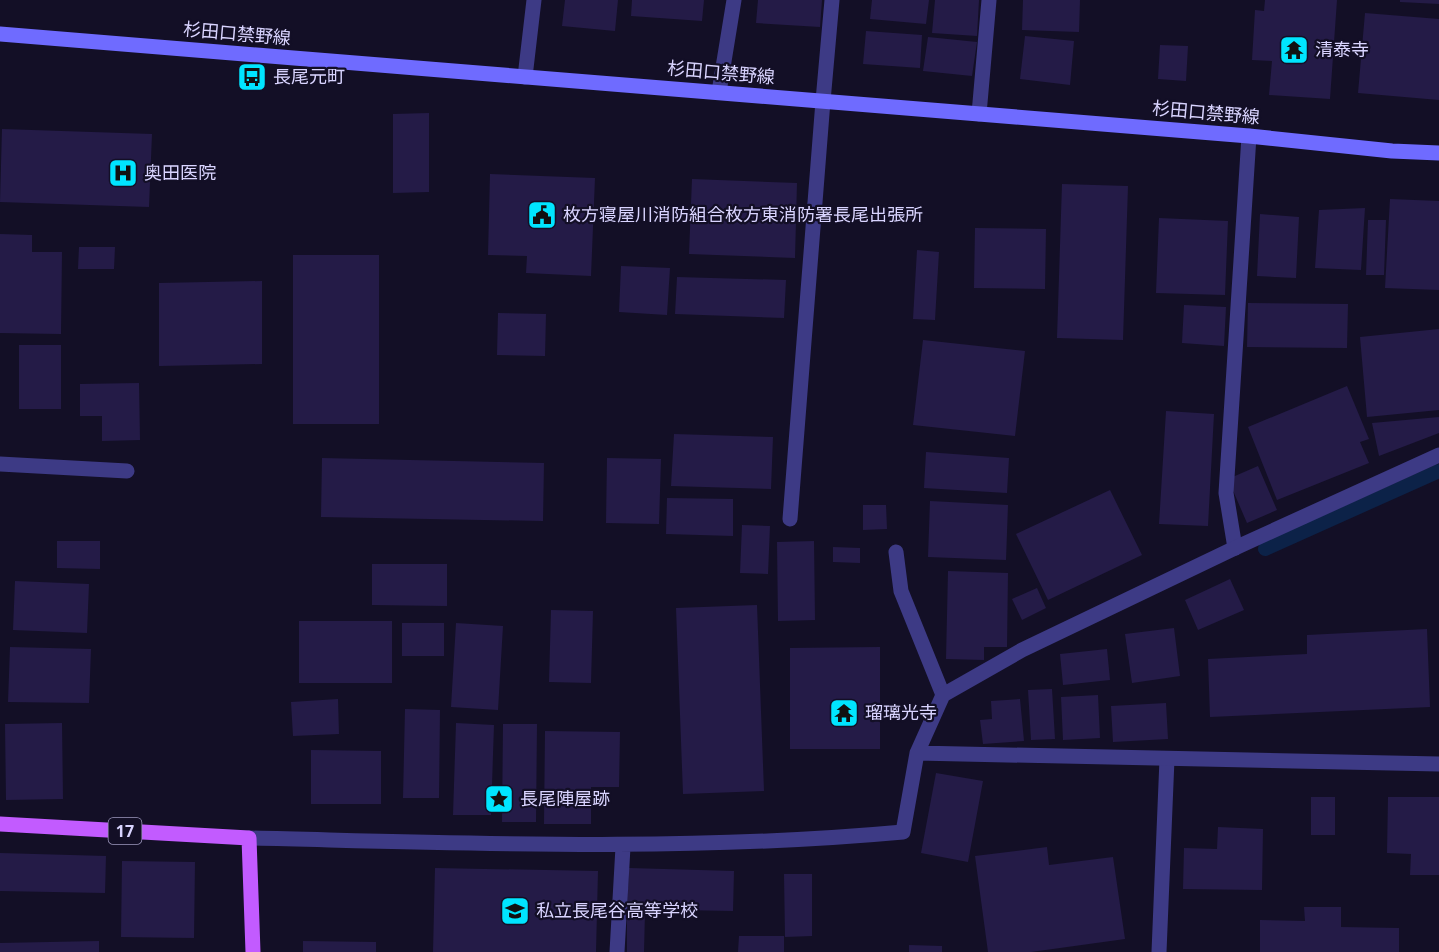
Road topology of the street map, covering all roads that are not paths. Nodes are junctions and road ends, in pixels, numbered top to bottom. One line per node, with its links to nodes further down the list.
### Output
1 (534, 0): 6 (street)
2 (734, 0): 7 (street)
3 (832, 0): 8 (street)
4 (989, 0): 9 (street)
5 (0, 34): 6 (main road, 杉田口禁野線)
6 (525, 77): 7 (main road, 杉田口禁野線)
7 (719, 92): 8 (main road, 杉田口禁野線)
8 (823, 101): 9 (main road, 杉田口禁野線); 15 (street)
9 (979, 114): 10 (main road, 杉田口禁野線)
10 (1249, 136): 11 (main road, 杉田口禁野線); 16 (street)
11 (1439, 153)
12 (1439, 455): 16 (street)
13 (0, 464): 14 (street)
14 (127, 471)
15 (790, 519)
16 (1235, 548): 18 (street)
17 (896, 552): 18 (street)
18 (943, 695): 19 (street)
19 (917, 753): 20 (street); 24 (street)
20 (1167, 759): 21 (street); 27 (street)
21 (1439, 764)
22 (0, 824): 23 (main road, 17)
23 (249, 838): 24 (street); 25 (main road)
24 (623, 847): 26 (street)
25 (253, 952)
26 (617, 952)
27 (1159, 952)

